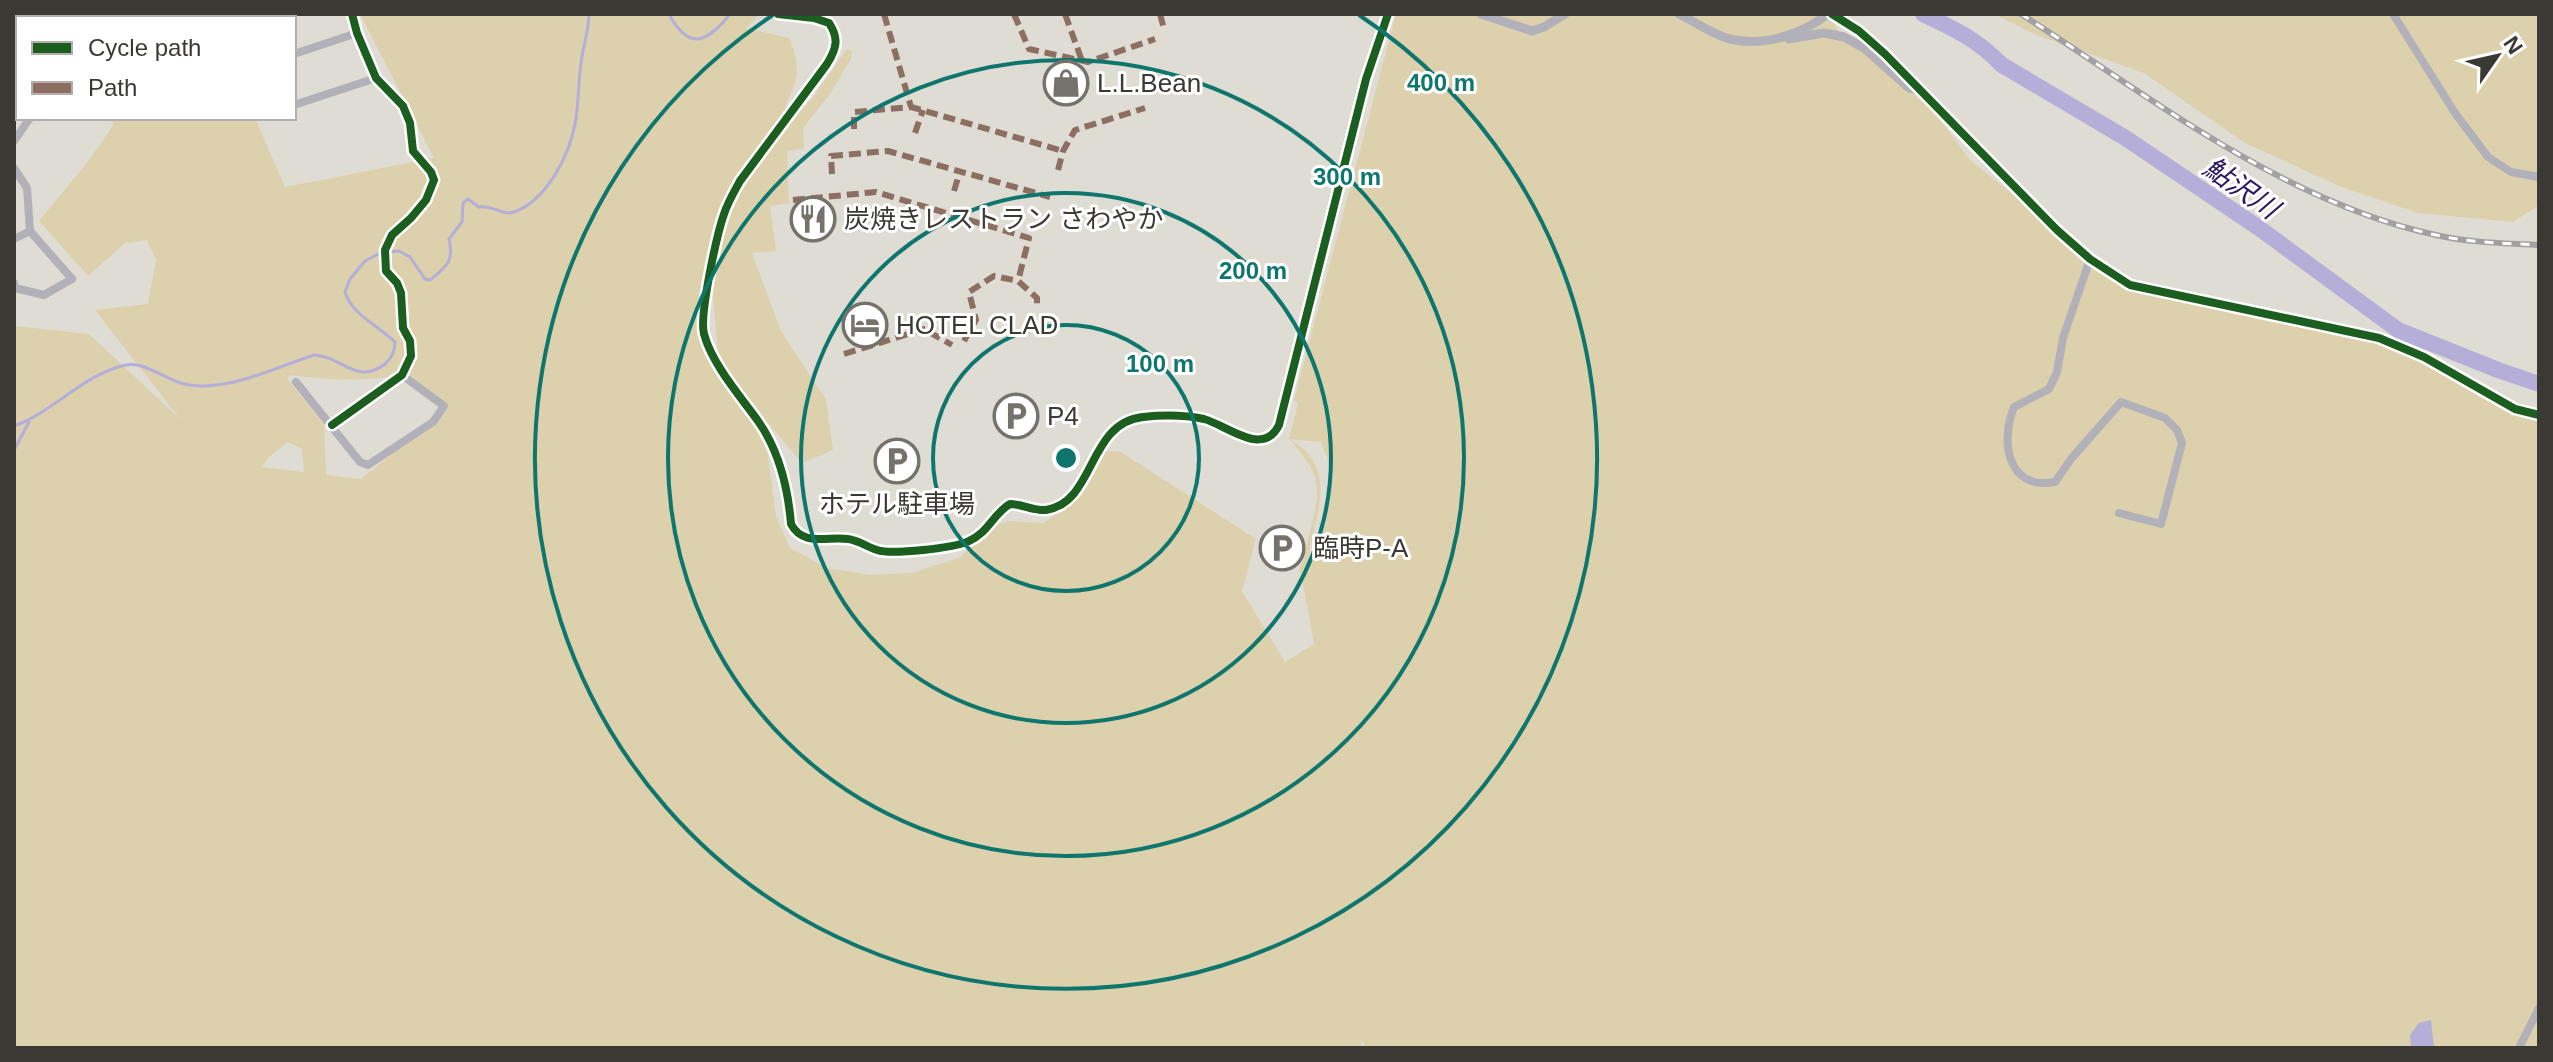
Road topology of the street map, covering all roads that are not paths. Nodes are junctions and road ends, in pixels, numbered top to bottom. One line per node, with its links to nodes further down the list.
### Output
1 (352, 14): 9 (street)
2 (778, 14): 3 (street)
3 (1388, 14)
4 (1481, 14): 5 (street)
5 (1565, 14)
6 (1679, 14): 10 (street)
7 (1830, 14): 10 (street); 13 (street)
8 (2393, 14): 18 (street)
9 (357, 33): 11 (street); 12 (street)
10 (1781, 37): 13 (street)
11 (296, 53)
12 (376, 78): 14 (street); 23 (street)
13 (1922, 90): 21 (street)
14 (296, 104)
15 (29, 120): 16 (street)
16 (14, 141)
17 (14, 168): 19 (street)
18 (2539, 177)
19 (30, 231): 20 (street); 22 (street)
20 (14, 239)
21 (2090, 259): 25 (street); 27 (street)
22 (15, 288)
23 (402, 375): 26 (street); 26 (street)
24 (296, 382): 26 (street)
25 (2539, 415)
26 (332, 425)
27 (2119, 513)
28 (2539, 1008): 29 (street)
29 (2519, 1048)

